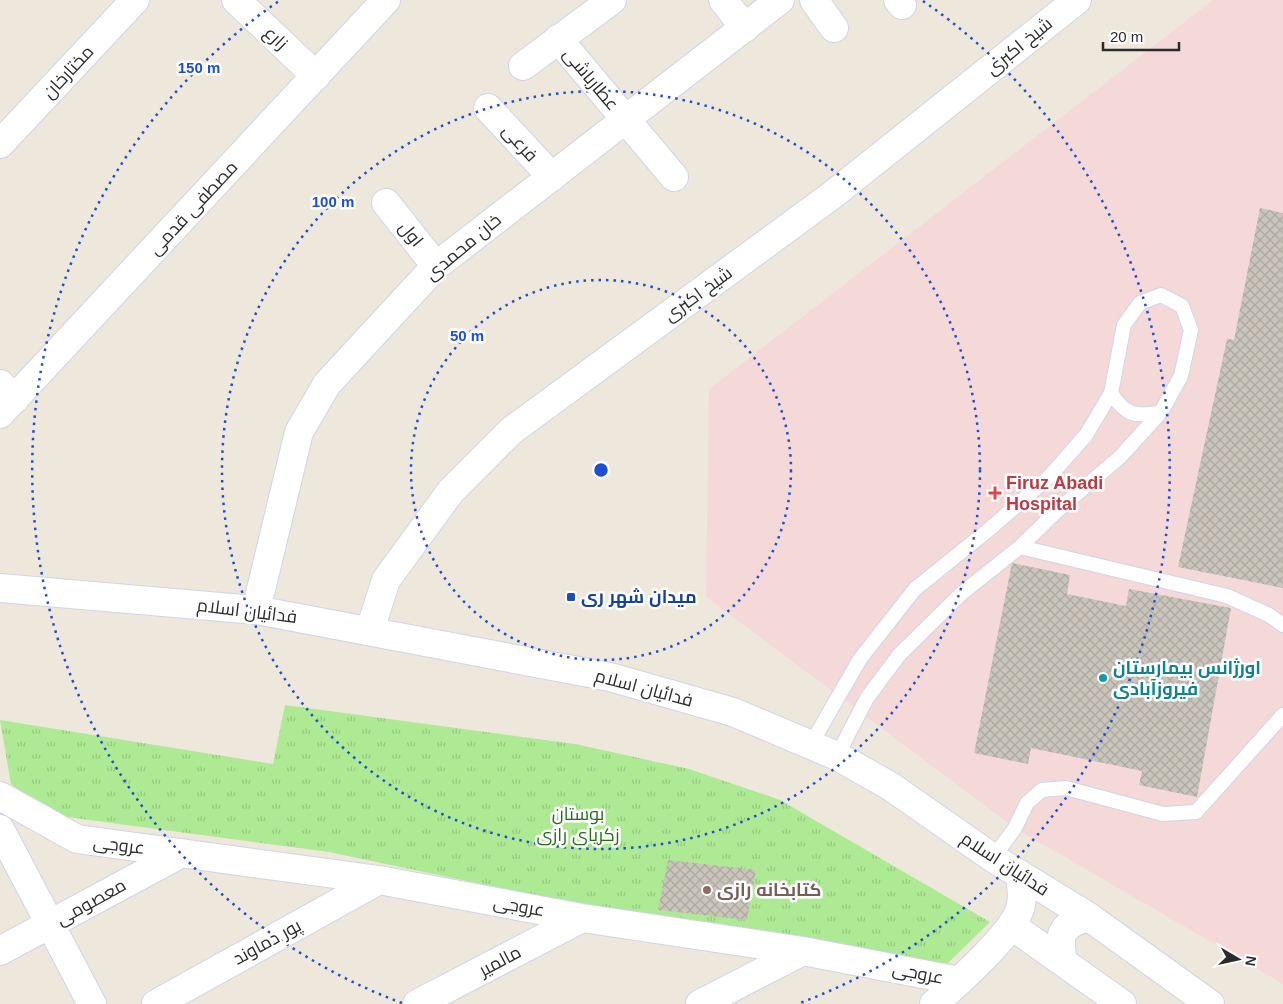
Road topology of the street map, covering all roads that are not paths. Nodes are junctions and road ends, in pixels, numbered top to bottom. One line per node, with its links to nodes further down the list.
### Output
1 (135, 0): 16 (street, مختارخان)
2 (236, 0): 13 (street, زارع)
3 (386, 0): 13 (street, مصطفی قدمی)
4 (612, 0): 11 (street, عطارباشی)
5 (723, 0): 9 (street)
6 (780, 0): 9 (street, خان محمدی)
7 (814, 0): 10 (street)
8 (1077, 0): 28 (street, شیخ اکبری)
9 (745, 28): 15 (street, خان محمدی)
10 (834, 28)
11 (558, 39): 12 (street, عطارباشی); 15 (street, عطارباشی)
12 (523, 66)
13 (316, 76): 22 (street, مصطفی قدمی)
14 (488, 108): 17 (street, فرعی)
15 (624, 118): 17 (street, خان محمدی); 18 (street, عطارباشی)
16 (0, 144)
17 (552, 177): 20 (street, خان محمدی)
18 (674, 177)
19 (386, 203): 20 (street, اول)
20 (436, 266): 26 (street, خان محمدی)
21 (1111, 393): 23 (lane); 23 (lane); 30 (lane)
22 (5, 399)
23 (1161, 412): 24 (lane)
24 (1020, 546): 27 (lane); 31 (lane)
25 (0, 588): 26 (street, فدائیان اسلام)
26 (256, 610): 28 (street, فدائیان اسلام)
27 (1283, 625)
28 (370, 630): 30 (street, فدائیان اسلام)
29 (1283, 715): 35 (lane)
30 (811, 744): 31 (street, فدائیان اسلام)
31 (837, 756): 35 (street, فدائیان اسلام)
32 (0, 796): 34 (street, عروجی)
33 (0, 829): 40 (street)
34 (182, 853): 37 (street, عروجی); 40 (street, معصومی)
35 (993, 858): 36 (street, فدائیان اسلام)
36 (1020, 874): 38 (street, فدائیان اسلام); 41 (street)
37 (379, 880): 39 (street, عروجی); 47 (street, پور دماوند)
38 (1089, 917): 44 (street); 52 (street, فدائیان اسلام)
39 (582, 918): 43 (street, عروجی); 48 (street, مالمیر)
40 (50, 924): 42 (street, معصومی); 46 (street)
41 (1012, 926): 44 (street); 45 (street)
42 (0, 951)
43 (803, 951): 45 (street, عروجی); 49 (street)
44 (1063, 962): 51 (street)
45 (959, 981): 50 (street)
46 (92, 1004)
47 (156, 1004)
48 (417, 1004)
49 (700, 1004)
50 (934, 1004)
51 (1122, 1004)
52 (1210, 1004)

